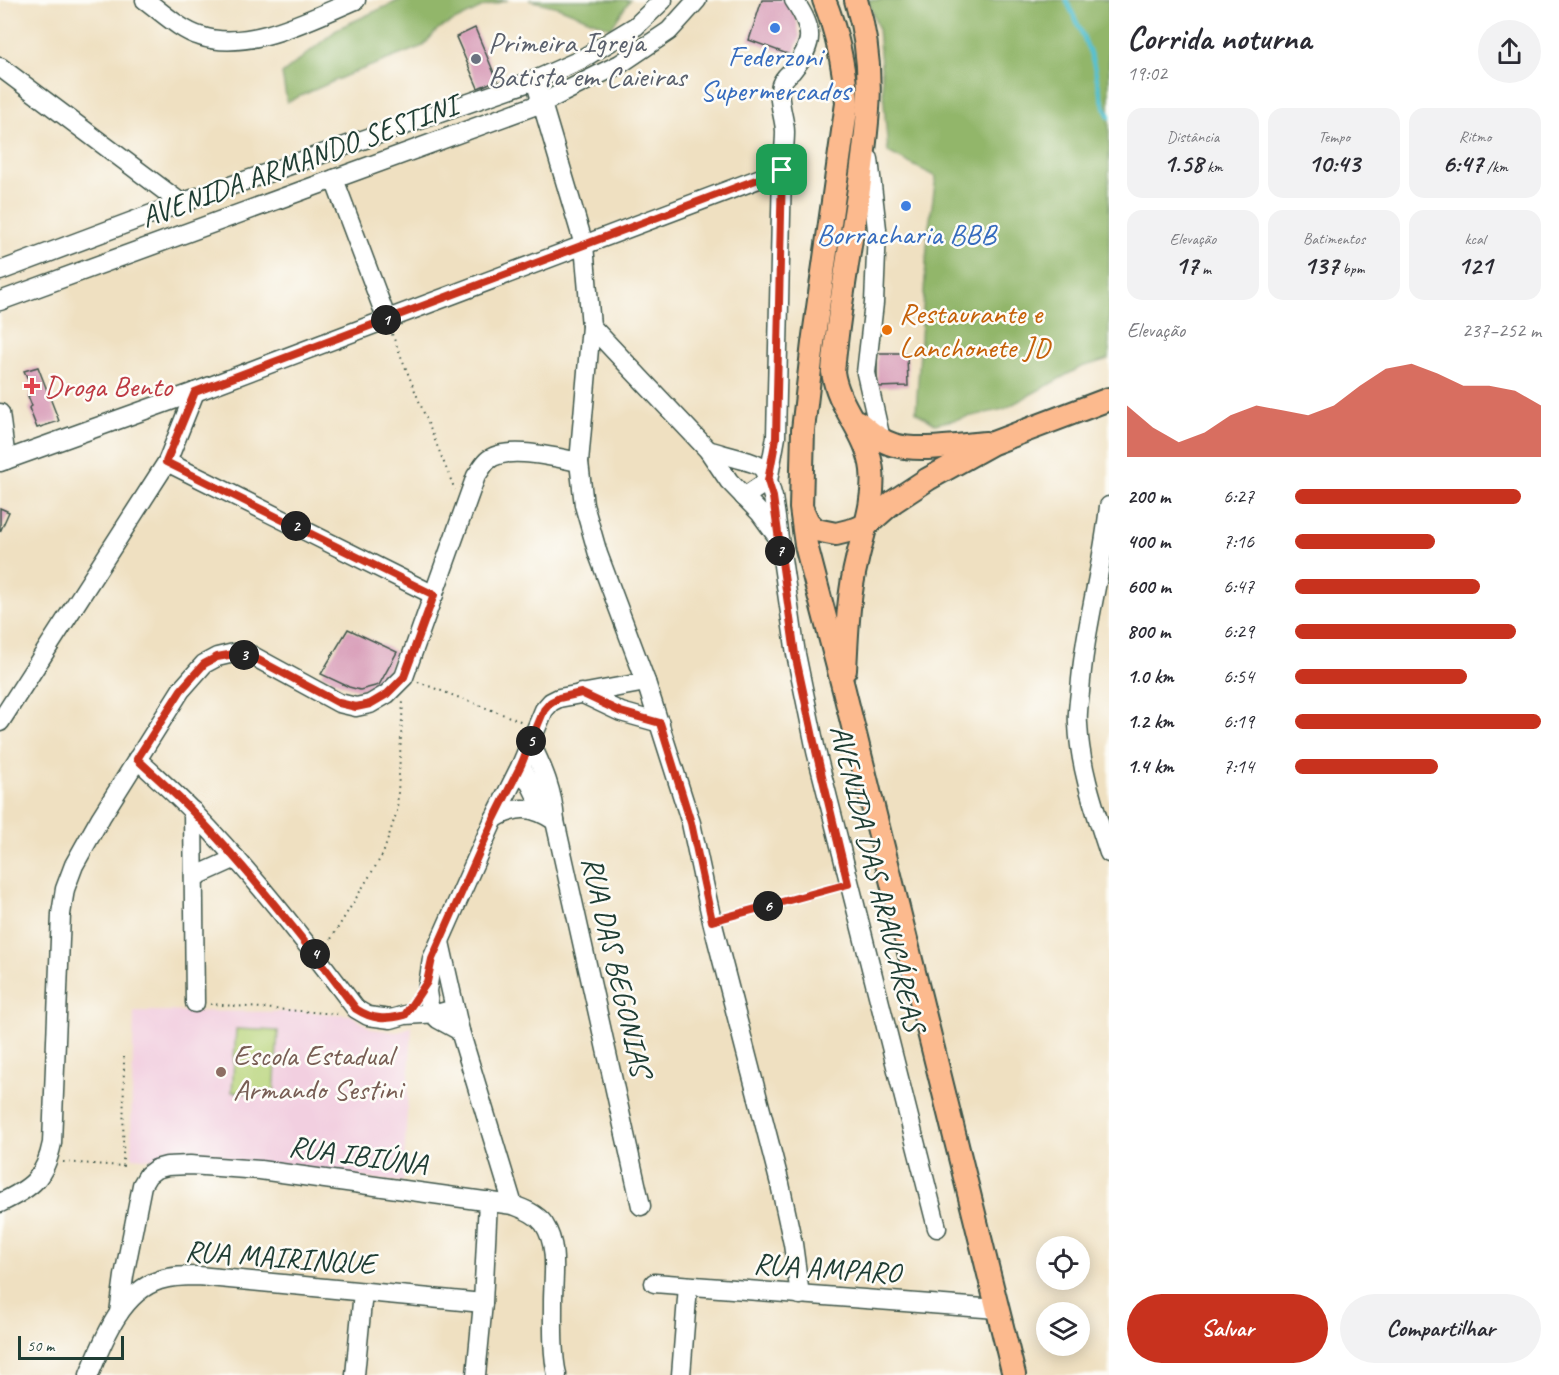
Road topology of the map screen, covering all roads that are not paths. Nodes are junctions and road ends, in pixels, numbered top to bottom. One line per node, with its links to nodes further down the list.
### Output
1 (146, 0): 2 (street)
2 (356, 0)
3 (663, 0): 9 (street, AVENIDA ARMANDO SESTINI)
4 (697, 0): 10 (street, AVENIDA ARMANDO SESTINI)
5 (794, 0): 12 (street)
6 (824, 0): 37 (main road)
7 (856, 0): 11 (main road)
8 (0, 67): 14 (street)
9 (535, 80): 10 (street); 14 (street, AVENIDA ARMANDO SESTINI)
10 (542, 103): 13 (street, AVENIDA ARMANDO SESTINI); 15 (street)
11 (867, 138): 23 (main road); 25 (street)
12 (782, 170): 15 (street); 24 (street)
13 (334, 179): 17 (street, AVENIDA ARMANDO SESTINI); 18 (street)
14 (180, 203): 16 (street, AVENIDA ARMANDO SESTINI)
15 (584, 245): 18 (street); 19 (street)
16 (0, 271)
17 (0, 301)
18 (387, 320): 20 (street)
19 (591, 326): 27 (street); 30 (street)
20 (195, 392): 28 (street); 29 (street)
21 (1109, 399): 26 (main road)
22 (0, 413): 28 (street)
23 (851, 418): 25 (main road); 38 (main road)
24 (776, 438): 31 (street); 34 (street)
25 (880, 439): 26 (main road)
26 (993, 442): 32 (main road)
27 (708, 450): 31 (street); 33 (street)
28 (3, 461)
29 (166, 462): 41 (street); 45 (street)
30 (579, 462): 41 (street); 42 (street)
31 (750, 462): 33 (street); 34 (street)
32 (928, 479): 38 (main road); 40 (main road)
33 (729, 481): 35 (street)
34 (768, 481): 35 (street); 39 (street, AVENIDA DAS ARAUCÁREAS)
35 (744, 496): 39 (street)
36 (1109, 506): 53 (street)
37 (801, 508): 38 (main road); 43 (main road)
38 (868, 524): 40 (main road)
39 (778, 539): 68 (street, AVENIDA DAS ARAUCÁREAS)
40 (851, 593): 43 (main road)
41 (434, 595): 48 (street)
42 (646, 682): 44 (street); 46 (street)
43 (844, 690): 74 (main road)
44 (581, 693): 46 (street); 47 (street)
45 (0, 722)
46 (660, 723): 72 (street)
47 (533, 734): 49 (street); 51 (street, RUA DAS BEGONIAS)
48 (137, 759): 50 (street); 65 (street)
49 (521, 765): 51 (street, RUA DAS BEGONIAS); 52 (street)
50 (193, 812): 54 (street); 55 (street)
51 (550, 818): 52 (street); 67 (street, RUA DAS BEGONIAS)
52 (494, 819): 56 (street)
53 (1109, 853)
54 (236, 858): 55 (street); 62 (street)
55 (194, 877): 59 (street)
56 (440, 942): 57 (street); 58 (street)
57 (448, 980): 58 (street); 60 (street)
58 (427, 982): 61 (street); 62 (street)
59 (195, 1003)
60 (455, 1008): 61 (street); 63 (street)
61 (432, 1013): 62 (street); 63 (street)
62 (405, 1015)
63 (460, 1031): 66 (street)
64 (488, 1201): 66 (street, RUA IBIÚNA); 73 (street); 75 (street, RUA IBIÚNA)
65 (0, 1203)
66 (513, 1204): 79 (street, RUA IBIÚNA)
67 (641, 1206)
68 (937, 1228)
69 (654, 1283): 70 (street, RUA AMPARO)
70 (688, 1286): 72 (street, RUA AMPARO); 80 (street)
71 (363, 1292): 73 (street, RUA MAIRINQUE); 75 (street, RUA MAIRINQUE); 77 (street)
72 (800, 1295): 74 (street, RUA AMPARO)
73 (483, 1303): 78 (street)
74 (997, 1309): 81 (main road)
75 (119, 1313): 76 (street, RUA MAIRINQUE)
76 (89, 1375)
77 (355, 1375)
78 (476, 1375)
79 (557, 1375)
80 (681, 1375)
81 (1014, 1375)

